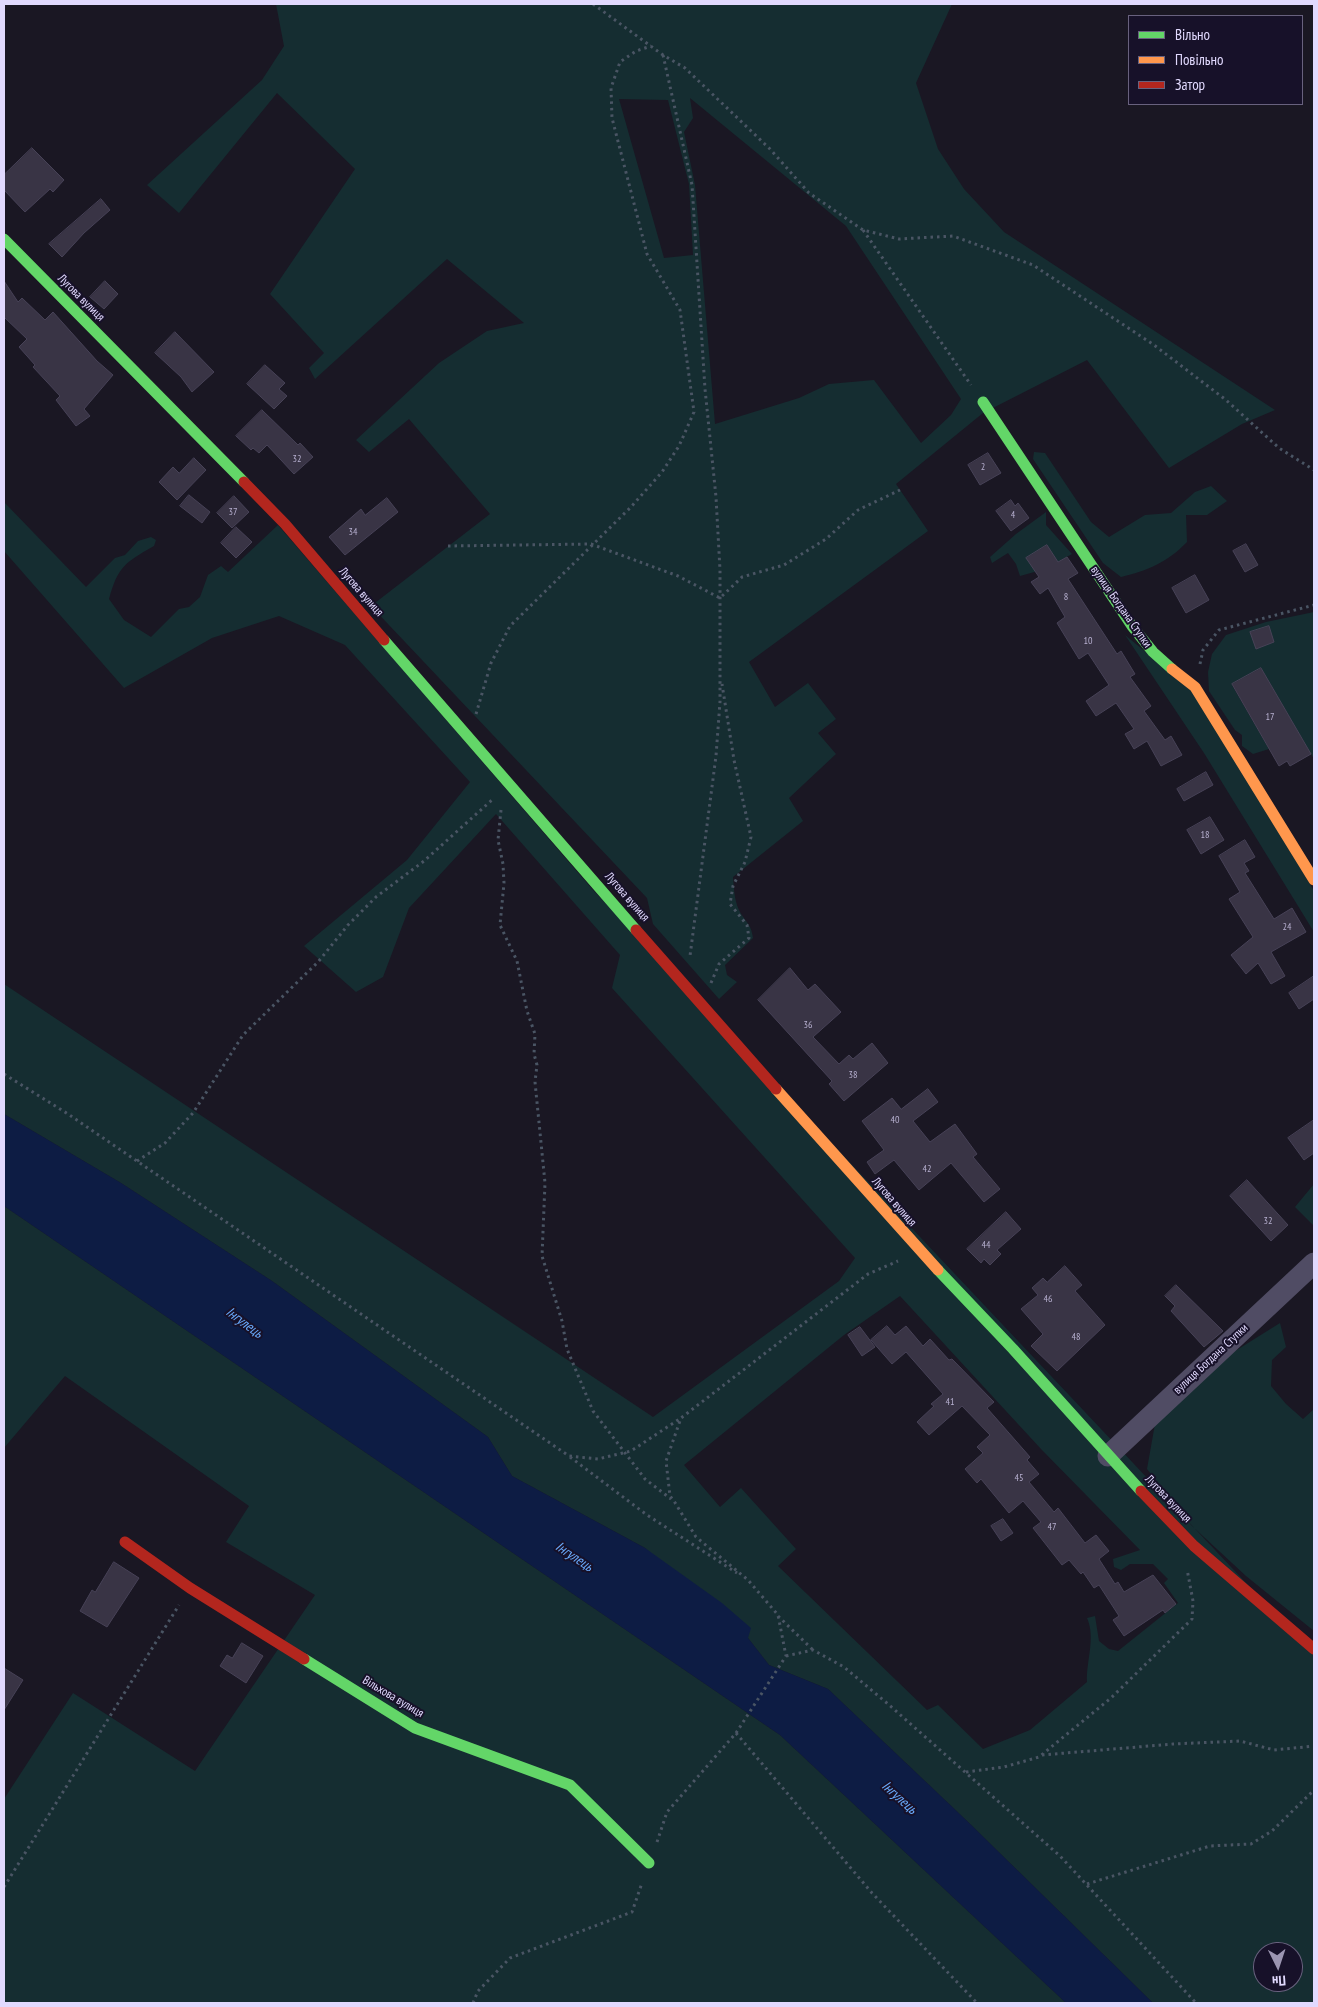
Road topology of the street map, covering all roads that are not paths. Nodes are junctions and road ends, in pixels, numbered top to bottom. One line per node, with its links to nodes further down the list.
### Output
1 (4, 239): 5 (street, Лугова вулиця)
2 (983, 402): 3 (street, вулиця Богдана Ступки)
3 (1314, 880)
4 (1314, 1263): 5 (street, вулиця Богдана Ступки)
5 (1108, 1456): 7 (street, Лугова вулиця)
6 (125, 1542): 8 (street, Вільхова вулиця)
7 (1314, 1649)
8 (649, 1863)

